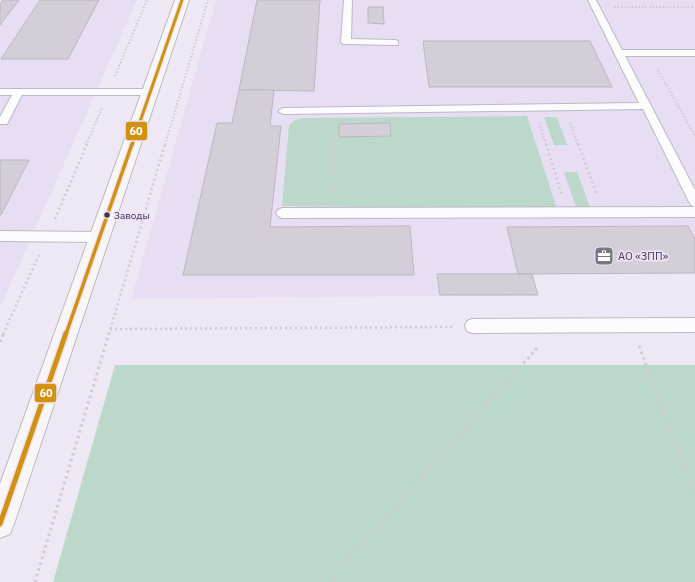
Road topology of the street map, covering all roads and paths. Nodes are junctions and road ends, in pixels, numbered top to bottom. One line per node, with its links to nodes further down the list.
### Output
1 (147, 0): 13 (path)
2 (182, 0): 14 (main road)
3 (208, 0): 35 (path)
4 (348, 0): 7 (lane)
5 (594, 4): 6 (path); 8 (lane)
6 (695, 7)
7 (395, 43)
8 (619, 53): 9 (lane); 15 (lane)
9 (648, 53): 10 (lane); 21 (path)
10 (695, 53)
11 (0, 92): 12 (lane)
12 (19, 92): 13 (lane); 20 (lane)
13 (108, 92): 14 (lane); 29 (path)
14 (150, 92): 30 (main road)
15 (646, 106): 17 (lane); 22 (lane)
16 (534, 107): 17 (lane); 18 (lane); 23 (path)
17 (564, 107): 24 (path)
18 (333, 110): 19 (lane); 27 (path)
19 (283, 111)
20 (3, 121)
21 (695, 136)
22 (695, 202)
23 (567, 212): 24 (lane); 27 (lane)
24 (604, 212): 25 (lane)
25 (695, 212)
26 (282, 213): 27 (lane)
27 (335, 213)
28 (0, 236): 29 (lane)
29 (48, 236): 30 (lane); 36 (path)
30 (100, 237): 38 (main road)
31 (631, 325): 32 (lane); 34 (lane); 37 (path)
32 (695, 325)
33 (472, 326): 34 (lane); 35 (path)
34 (557, 326): 40 (path)
35 (110, 329): 39 (path)
36 (0, 342)
37 (695, 497)
38 (0, 524)
39 (35, 582)
40 (327, 582)

